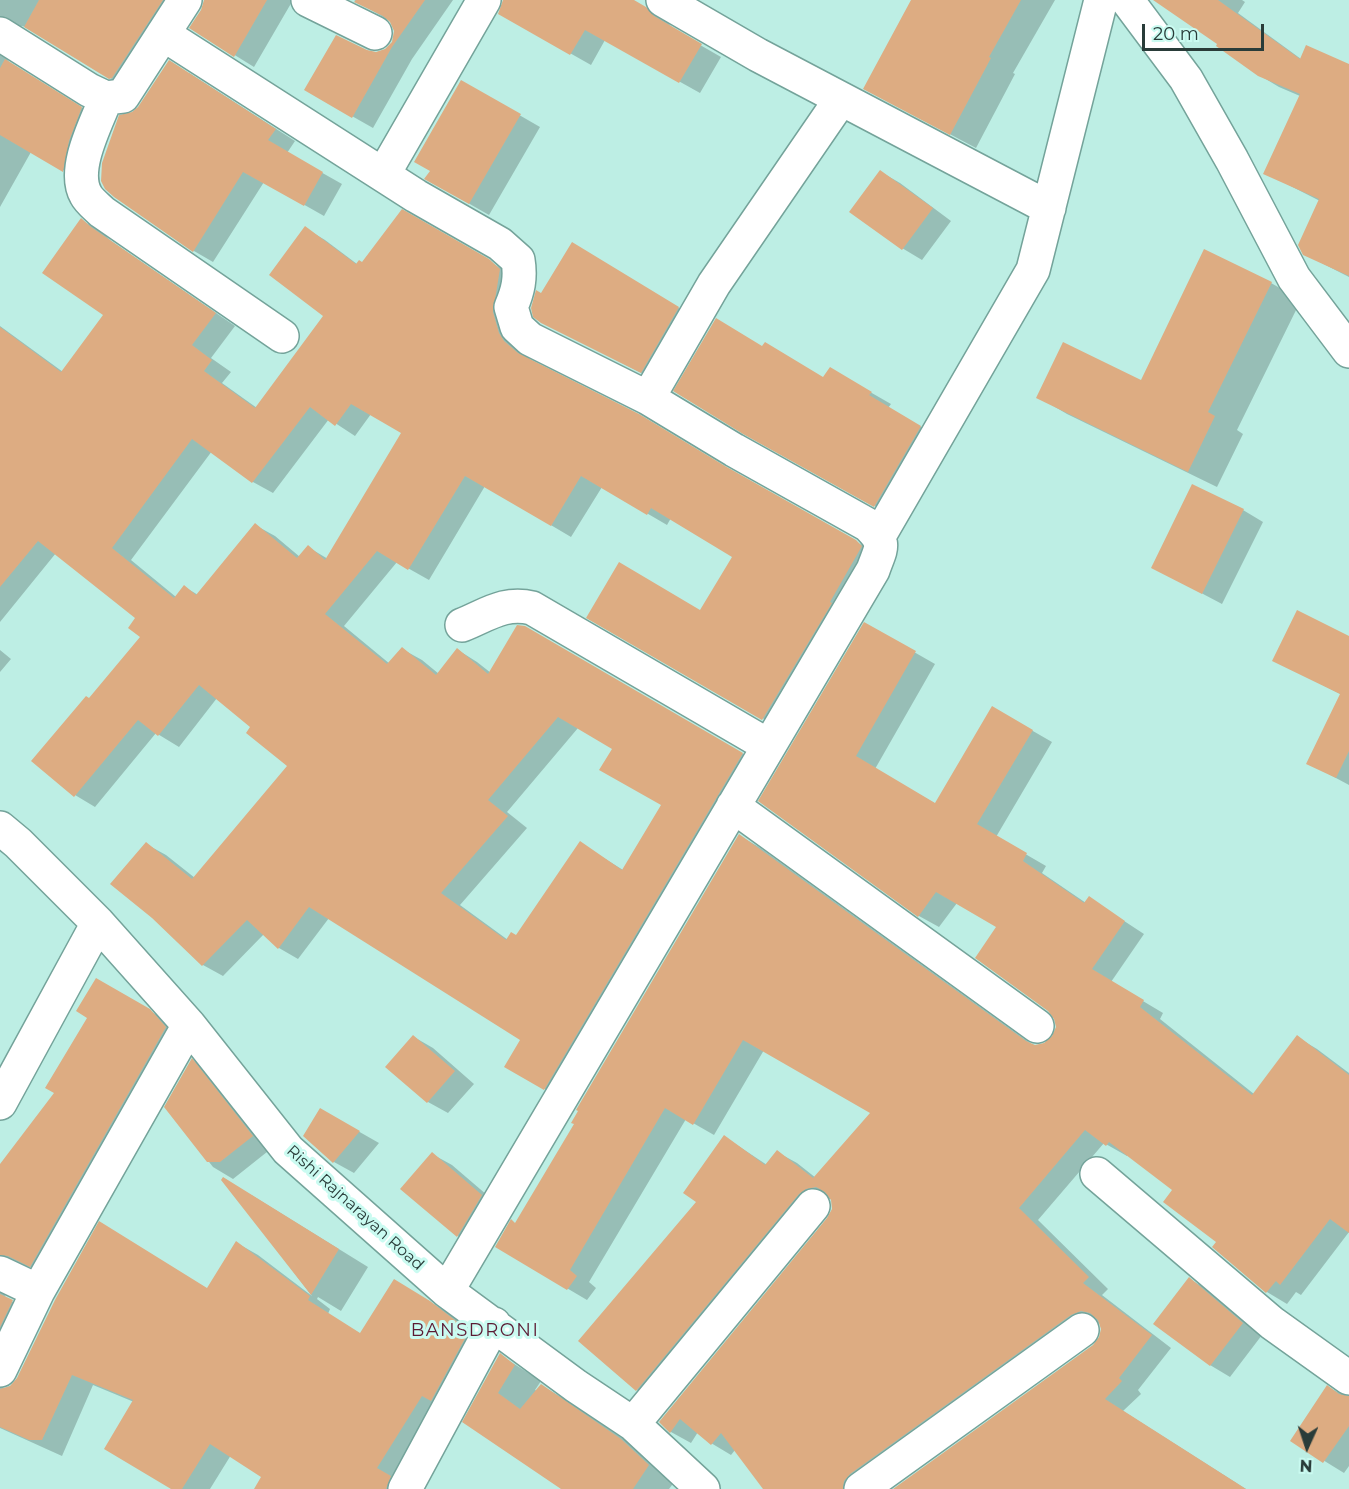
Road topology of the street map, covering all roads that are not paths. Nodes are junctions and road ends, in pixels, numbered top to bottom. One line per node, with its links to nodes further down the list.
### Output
1 (185, 0): 9 (street)
2 (308, 0): 7 (street)
3 (483, 0): 12 (street)
4 (663, 0): 11 (street)
5 (1101, 0): 13 (street)
6 (1126, 0): 15 (street)
7 (375, 33)
8 (0, 34): 10 (street)
9 (163, 34): 10 (street); 12 (street)
10 (106, 98): 14 (street)
11 (841, 99): 13 (street); 16 (street)
12 (382, 175): 16 (street)
13 (1048, 207): 17 (street)
14 (282, 336)
15 (1349, 351)
16 (648, 398): 17 (street)
17 (879, 536): 19 (street)
18 (462, 625): 19 (street)
19 (769, 746): 20 (street)
20 (733, 806): 24 (street); 30 (street)
21 (0, 828): 22 (street, Rishi Rajnarayan Road)
22 (98, 923): 23 (street, Rishi Rajnarayan Road); 25 (street)
23 (189, 1025): 29 (street); 30 (street, Rishi Rajnarayan Road)
24 (1037, 1026)
25 (0, 1103)
26 (1097, 1174): 34 (street)
27 (813, 1206): 35 (street)
28 (0, 1273): 29 (street)
29 (38, 1291): 33 (street)
30 (447, 1291): 31 (street, Rishi Rajnarayan Road)
31 (494, 1323): 35 (street, Rishi Rajnarayan Road); 36 (street)
32 (1082, 1330): 38 (street)
33 (0, 1370)
34 (1349, 1378)
35 (633, 1424): 37 (street, Rishi Rajnarayan Road)
36 (405, 1489)
37 (704, 1489)
38 (861, 1489)

